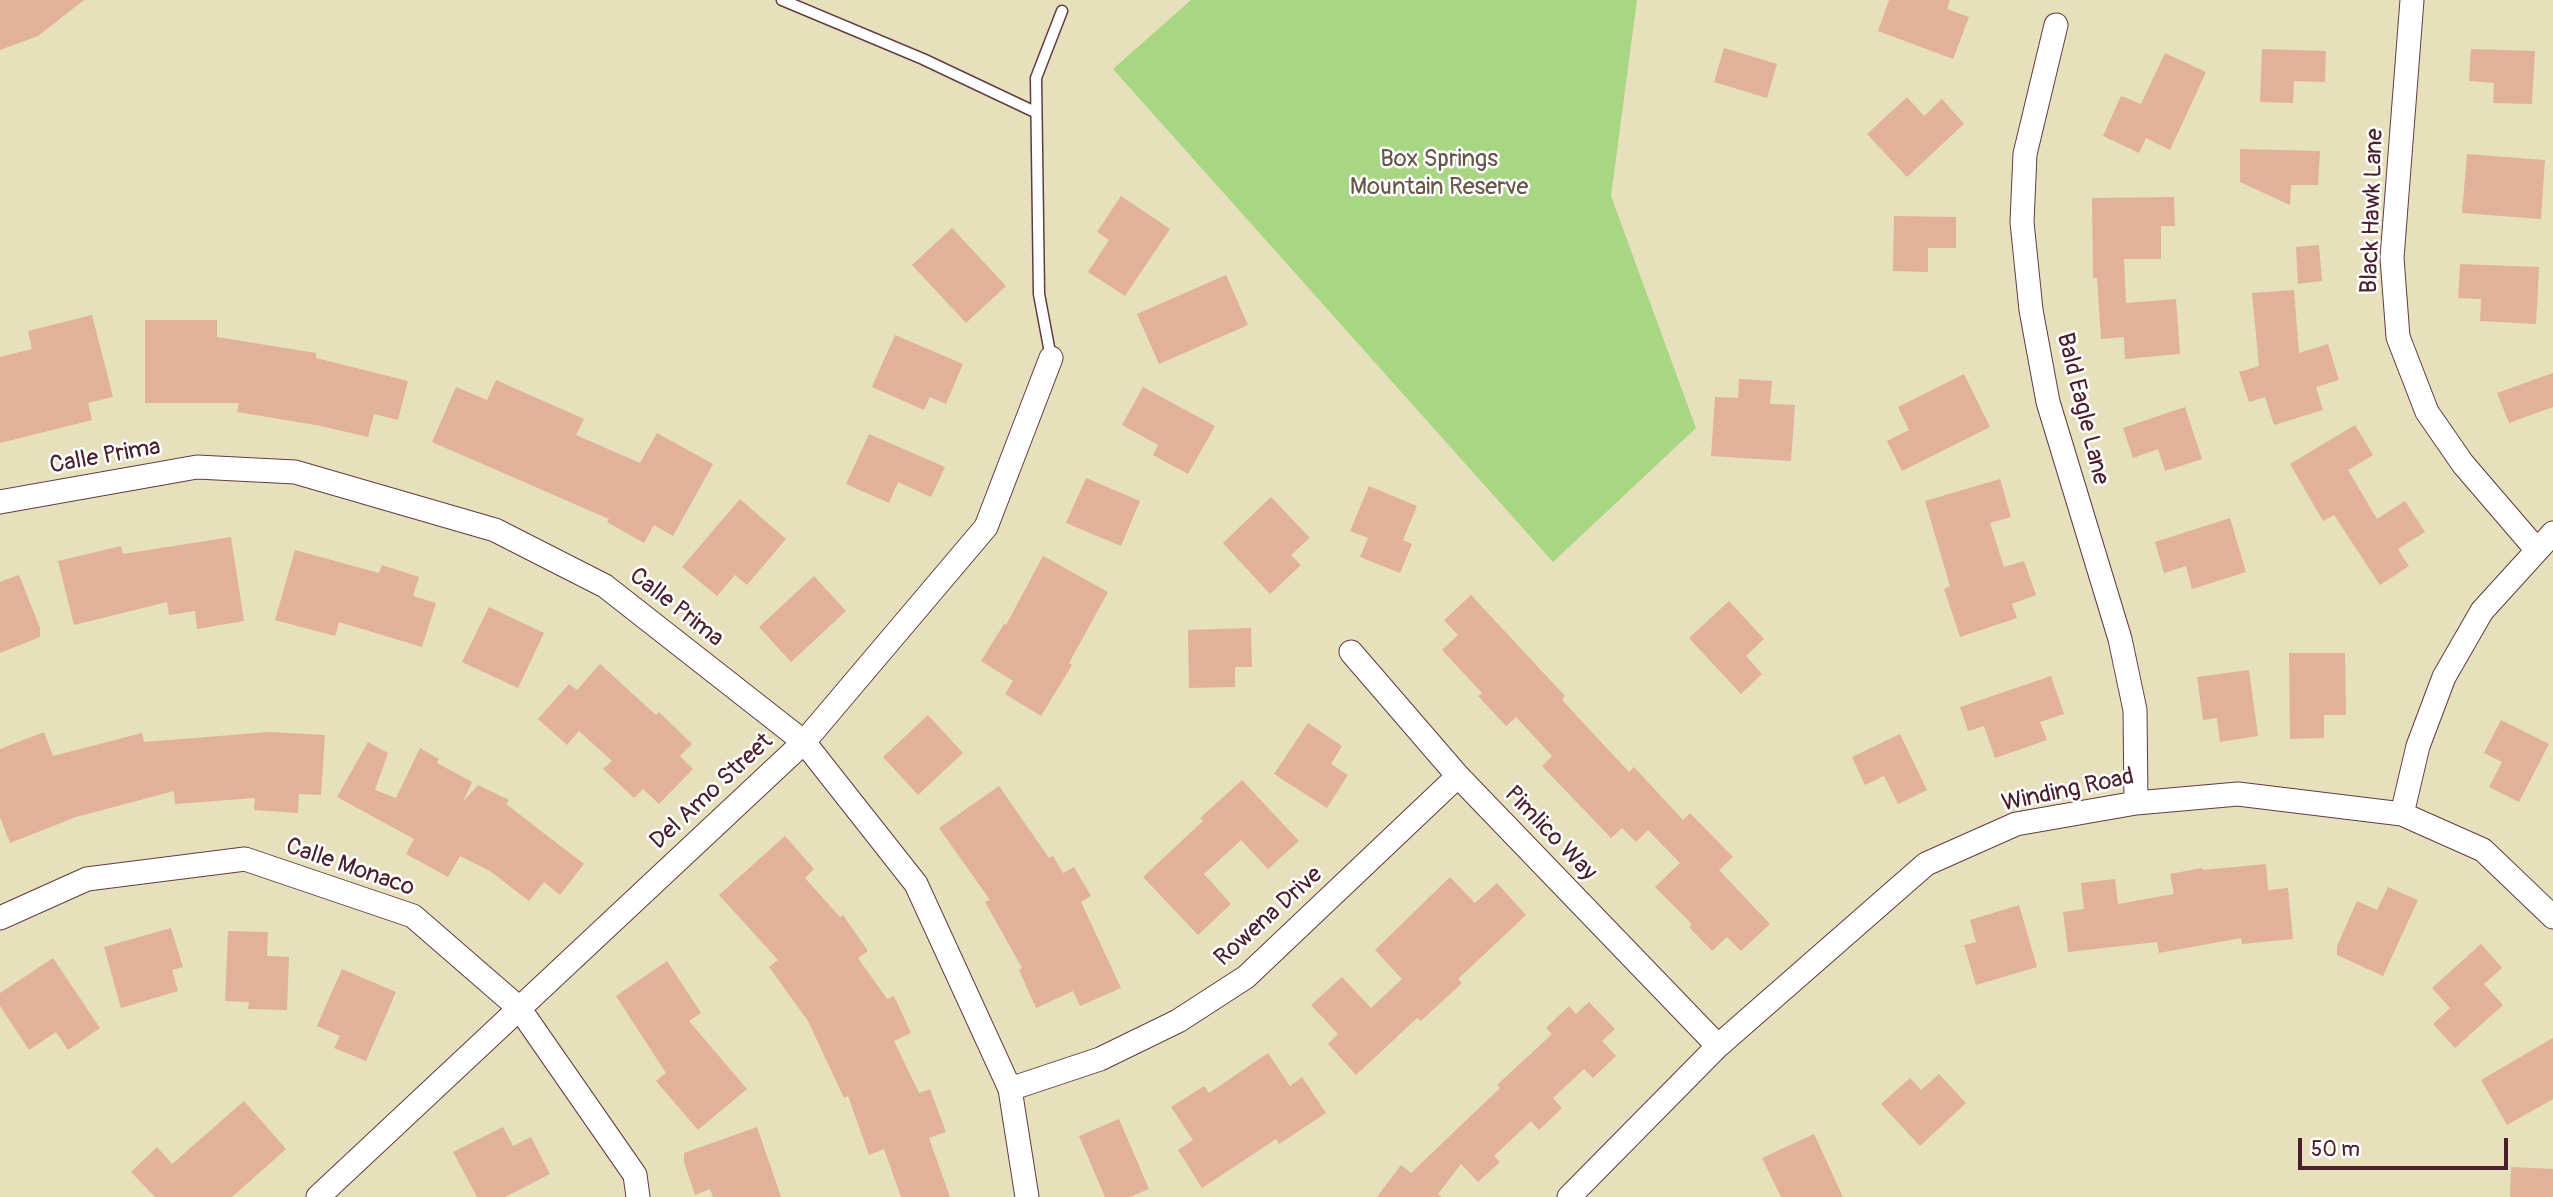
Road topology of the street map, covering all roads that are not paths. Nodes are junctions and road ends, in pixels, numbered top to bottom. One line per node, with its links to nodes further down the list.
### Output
1 (782, 0): 5 (lane)
2 (2412, 0): 9 (street, Black Hawk Lane)
3 (1062, 11): 5 (lane)
4 (2056, 25): 13 (street, Bald Eagle Lane)
5 (1035, 113): 6 (lane)
6 (1051, 358): 11 (street, Del Amo Street)
7 (0, 502): 11 (street, Calle Prima)
8 (2553, 533): 9 (street)
9 (2536, 549): 14 (street)
10 (1351, 652): 12 (street, Pimlico Way)
11 (804, 742): 17 (street, Del Amo Street); 19 (street, Calle Prima)
12 (1458, 776): 18 (street, Pimlico Way); 19 (street, Rowena Drive)
13 (2136, 803): 14 (street, Winding Road); 18 (street, Winding Road)
14 (2402, 814): 15 (street, Winding Road)
15 (2553, 917)
16 (0, 918): 17 (street, Calle Monaco)
17 (519, 1008): 20 (street, Del Amo Street); 21 (street, Calle Monaco)
18 (1718, 1046): 23 (street, Winding Road)
19 (1010, 1088): 22 (street, Calle Prima)
20 (317, 1197)
21 (638, 1197)
22 (1027, 1197)
23 (1569, 1197)

